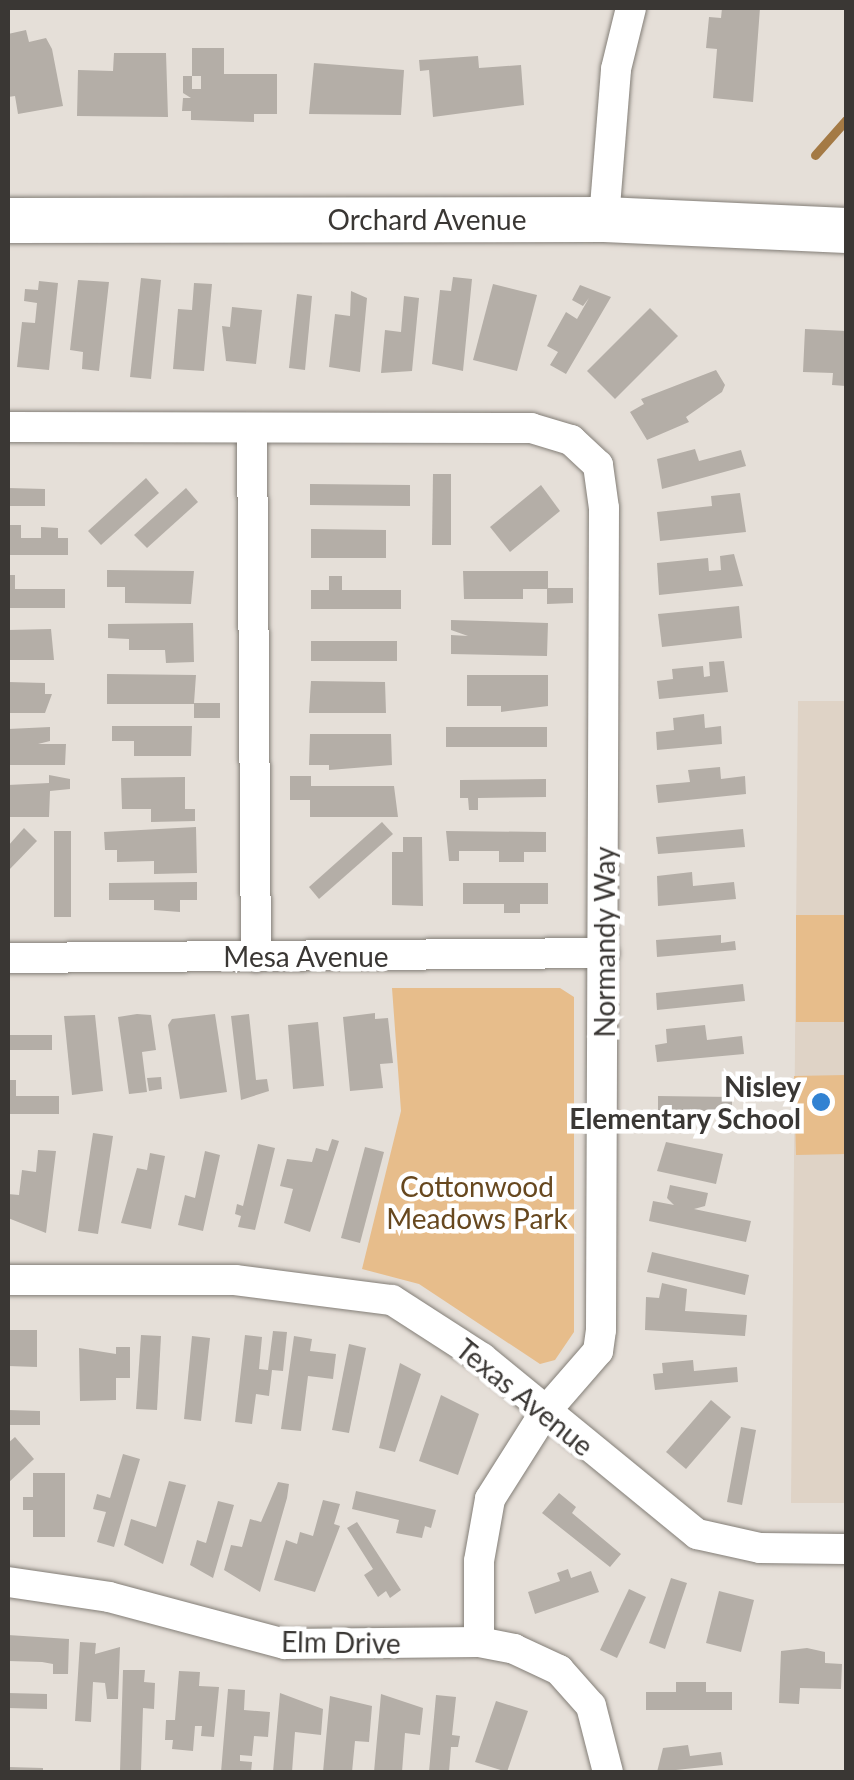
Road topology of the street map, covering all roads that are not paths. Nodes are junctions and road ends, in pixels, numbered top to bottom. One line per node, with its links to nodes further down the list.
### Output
1 (631, 8): 2 (street)
2 (604, 218): 3 (main road, Orchard Avenue); 4 (main road, Orchard Avenue)
3 (8, 220)
4 (846, 230)
5 (8, 427): 6 (street)
6 (252, 428): 7 (street, Normandy Way); 8 (street)
7 (604, 953): 8 (street, Mesa Avenue); 11 (street, Normandy Way)
8 (256, 956): 9 (street, Mesa Avenue)
9 (8, 958)
10 (8, 1280): 11 (street, Texas Avenue)
11 (545, 1412): 12 (street, Texas Avenue); 14 (street, Normandy Way)
12 (846, 1549)
13 (8, 1582): 14 (street, Elm Drive)
14 (480, 1642): 15 (street, Elm Drive)
15 (608, 1772)

